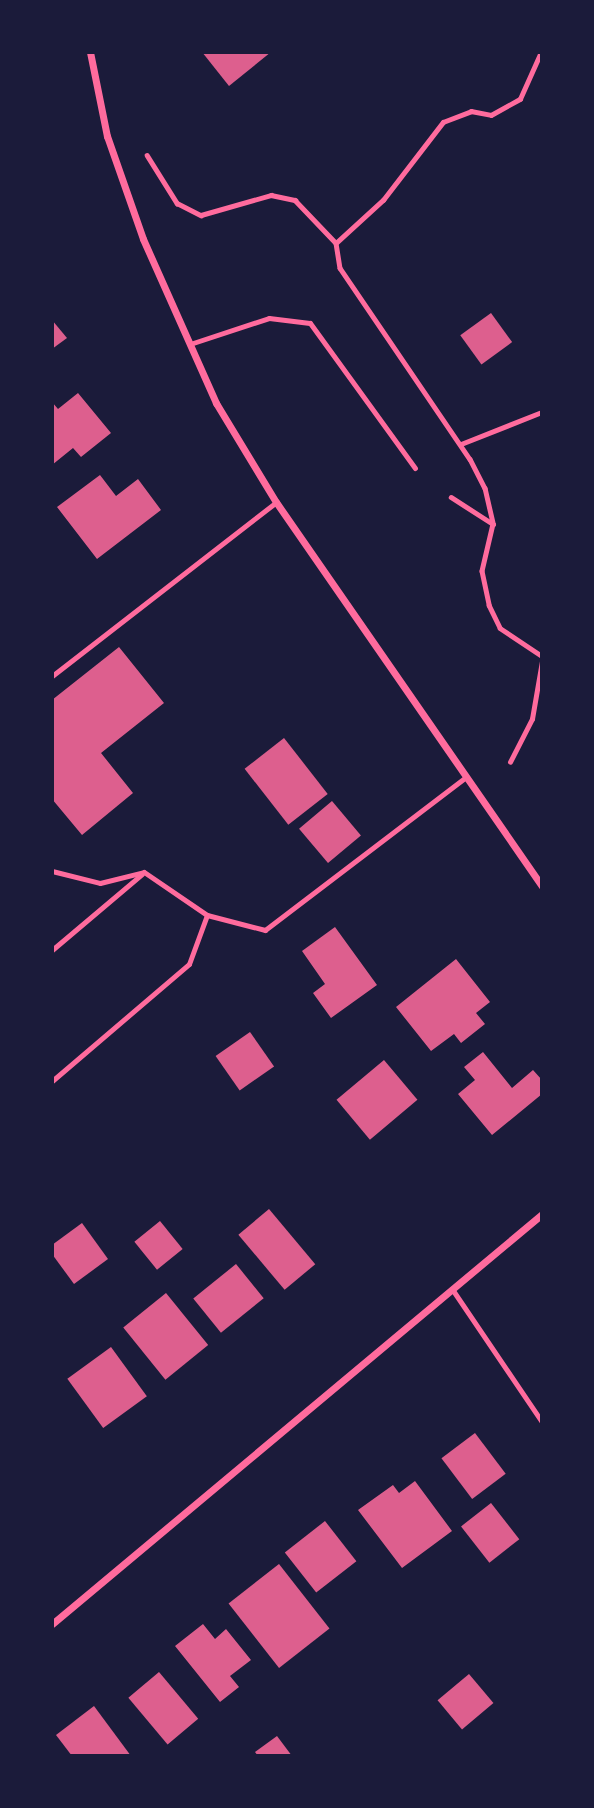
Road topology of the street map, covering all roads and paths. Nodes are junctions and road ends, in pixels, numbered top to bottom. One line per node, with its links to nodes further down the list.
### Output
1 (90, 52): 5 (street)
2 (541, 52): 4 (path)
3 (147, 155): 4 (path)
4 (336, 243): 7 (path)
5 (190, 344): 8 (lane); 10 (street)
6 (541, 412): 7 (path)
7 (461, 444): 11 (path)
8 (415, 468)
9 (451, 497): 11 (path)
10 (276, 502): 13 (lane); 15 (street)
11 (494, 524): 12 (path)
12 (541, 659): 14 (path)
13 (52, 676)
14 (510, 762)
15 (466, 777): 18 (street); 19 (lane)
16 (52, 871): 17 (lane)
17 (144, 872): 19 (lane); 20 (lane)
18 (541, 886)
19 (207, 915): 21 (lane)
20 (52, 950)
21 (52, 1082)
22 (541, 1214): 23 (street)
23 (452, 1289): 24 (lane); 25 (street)
24 (541, 1422)
25 (52, 1623)

